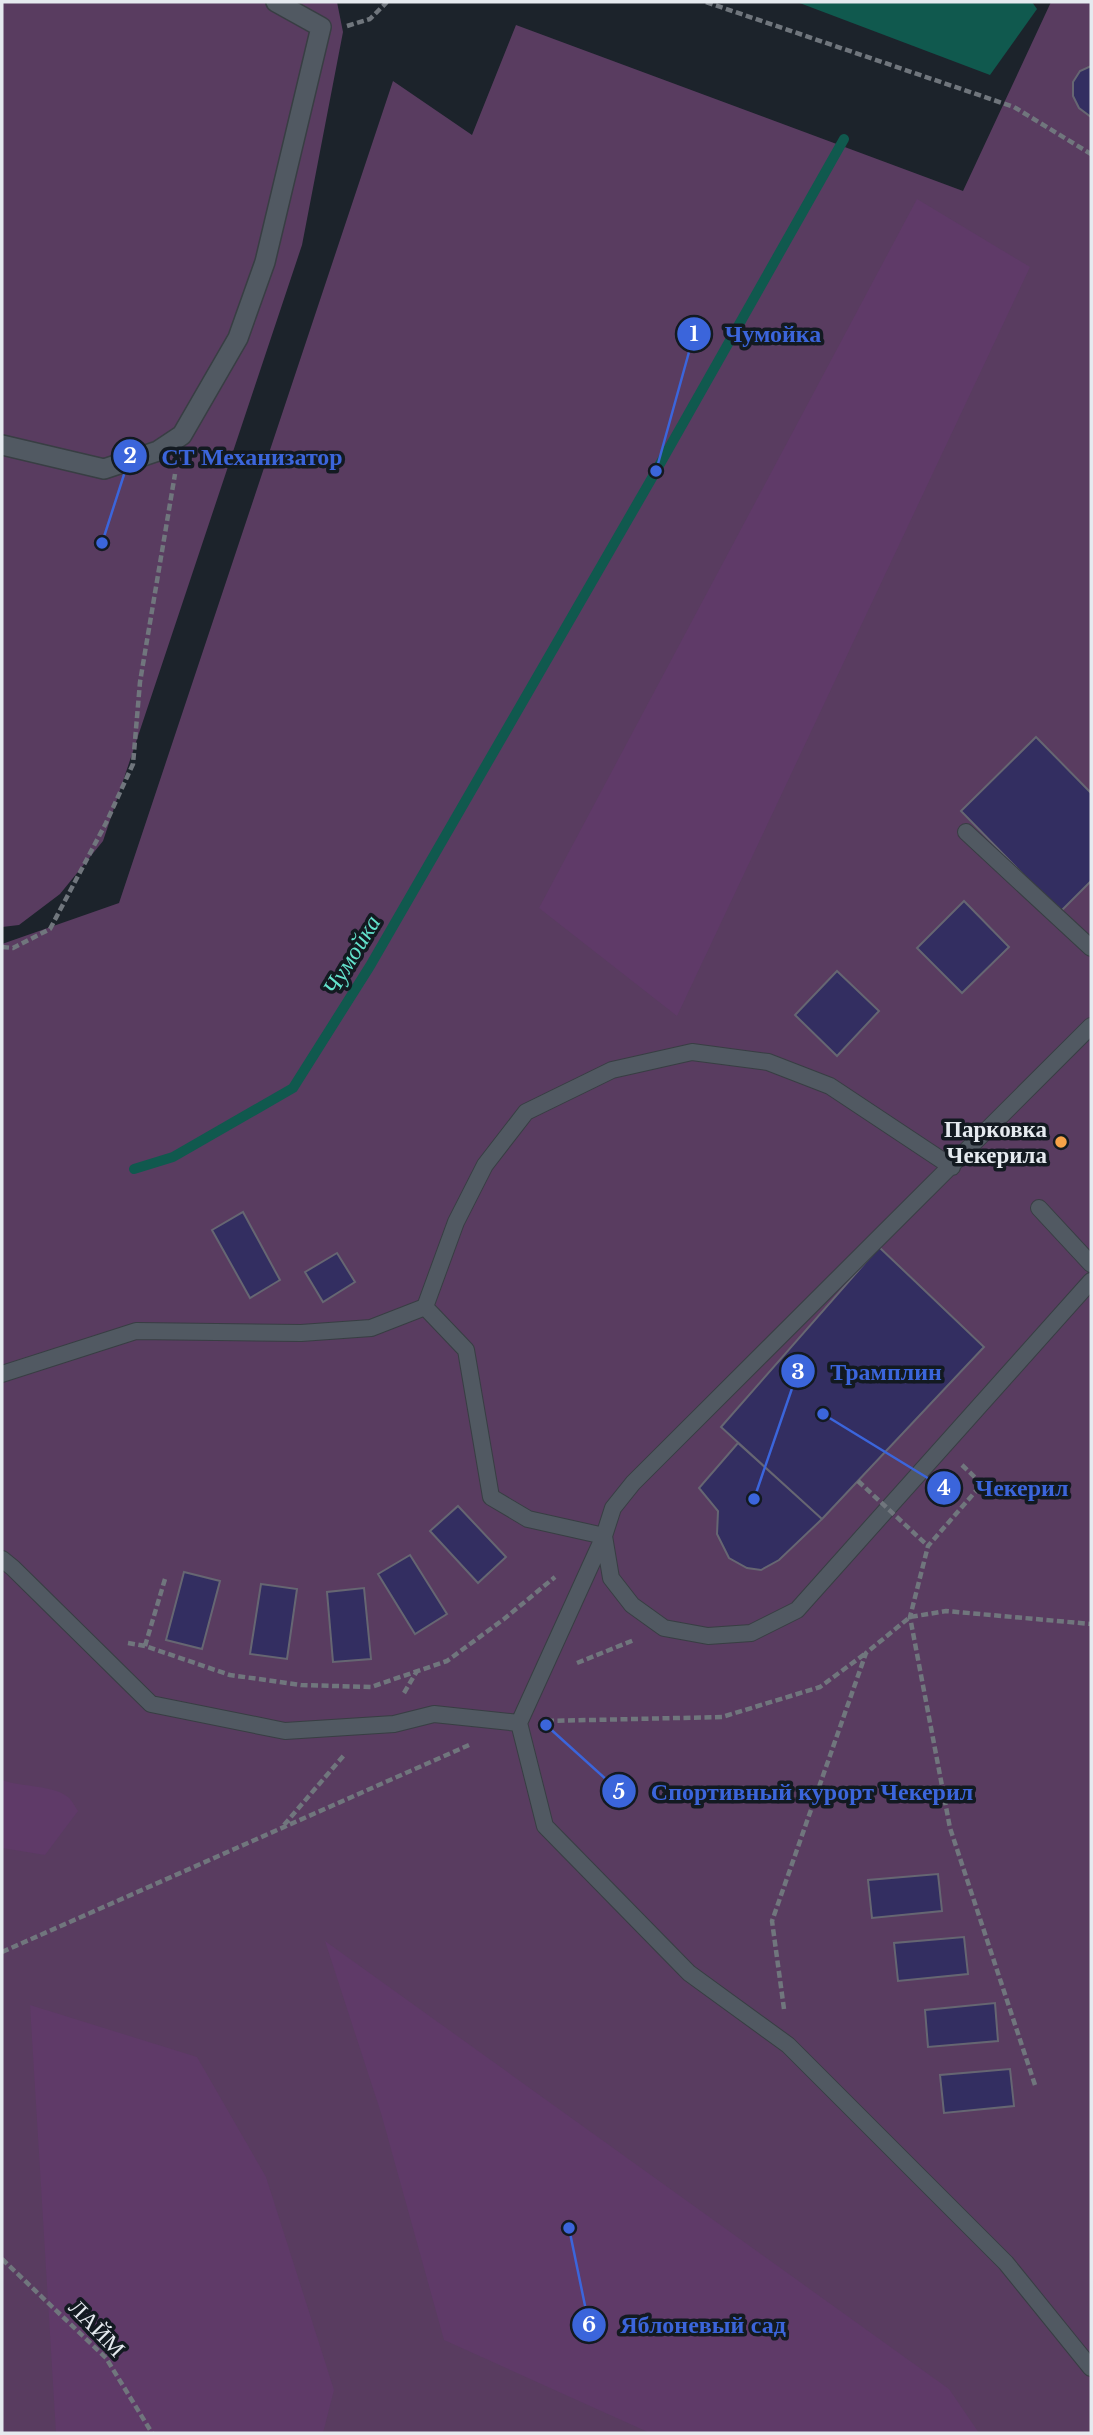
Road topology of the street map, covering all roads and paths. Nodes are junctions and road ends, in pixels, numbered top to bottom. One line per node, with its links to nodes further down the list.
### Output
1 (276, 2): 4 (street)
2 (387, 2): 4 (path)
3 (705, 2): 5 (path)
4 (321, 27): 6 (street)
5 (1091, 154)
6 (182, 435): 7 (street); 9 (path)
7 (2, 445)
8 (966, 832): 10 (lane)
9 (2, 947)
10 (1091, 948)
11 (1091, 1026): 12 (lane)
12 (952, 1167): 16 (lane); 20 (lane)
13 (1038, 1208): 14 (lane)
14 (1091, 1264)
15 (1091, 1281): 27 (lane)
16 (425, 1307): 17 (lane); 20 (lane)
17 (2, 1374)
18 (858, 1481): 21 (path, bridge)
19 (982, 1484): 21 (path)
20 (604, 1536): 27 (lane); 30 (lane)
21 (928, 1546): 25 (path)
22 (2, 1559): 30 (lane)
23 (564, 1569): 24 (path)
24 (165, 1579)
25 (910, 1617): 26 (path); 28 (path); 33 (path)
26 (1091, 1623)
27 (664, 1628): 29 (path)
28 (866, 1653): 30 (path); 32 (path)
29 (574, 1664)
30 (519, 1723): 31 (path); 32 (lane)
31 (2, 1952)
32 (788, 2045): 35 (lane)
33 (1036, 2088)
34 (2, 2259): 36 (path, ЛАЙМ)
35 (1091, 2368)
36 (152, 2433)

